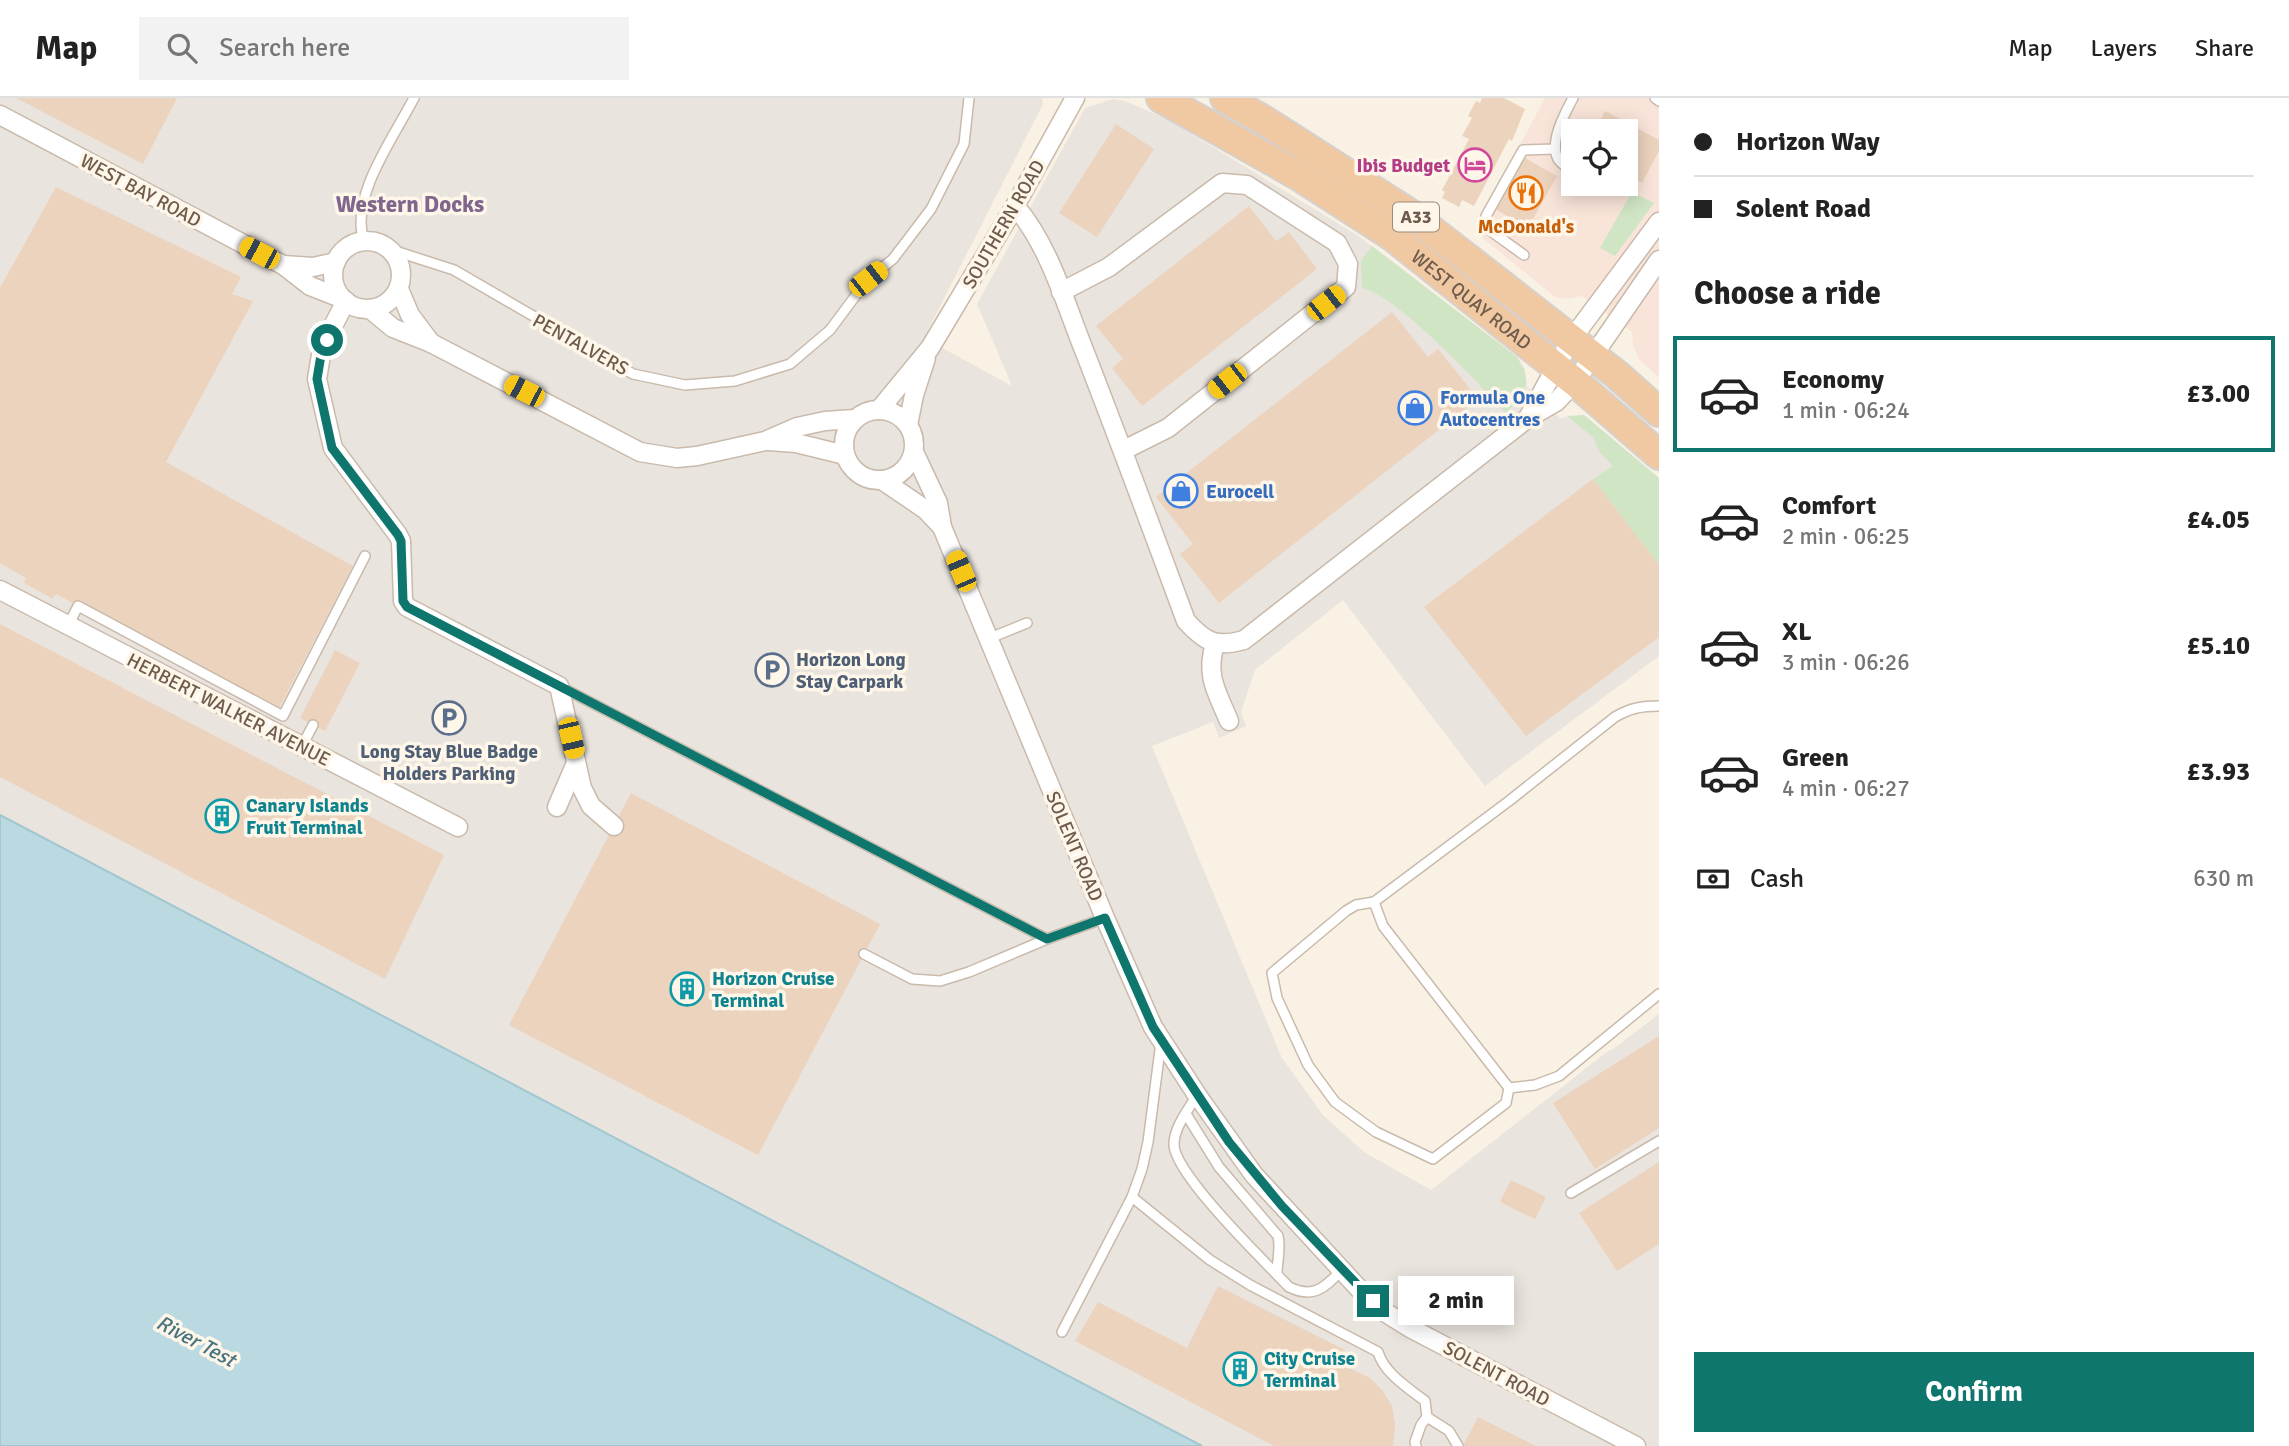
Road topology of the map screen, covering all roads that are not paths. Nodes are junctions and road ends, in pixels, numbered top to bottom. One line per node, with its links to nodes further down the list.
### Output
1 (414, 98): 12 (lane)
2 (969, 98): 13 (lane, PENTALVERS)
3 (1075, 98): 10 (street, SOUTHERN ROAD)
4 (1161, 98): 25 (highway, WEST QUAY ROAD / A33)
5 (1225, 98): 24 (highway, WEST QUAY ROAD / A33)
6 (1573, 98): 8 (lane)
7 (0, 116): 17 (street, WEST BAY ROAD)
8 (1556, 149): 9 (lane); 14 (lane)
9 (1561, 162)
10 (1015, 206): 19 (street); 23 (street, SOUTHERN ROAD)
11 (1659, 222): 24 (street)
12 (364, 241): 13 (street); 16 (street)
13 (389, 249): 18 (street)
14 (1524, 254)
15 (1659, 260): 24 (street)
16 (336, 262): 17 (street, WEST BAY ROAD); 20 (street)
17 (283, 265): 20 (street, WEST BAY ROAD)
18 (399, 289): 21 (street); 22 (street)
19 (1061, 292): 31 (street); 31 (street)
20 (345, 300): 21 (street); 43 (street)
21 (370, 309): 22 (street)
22 (431, 343): 30 (street)
23 (930, 348): 26 (street, SOUTHERN ROAD); 29 (street, SOUTHERN ROAD)
24 (1582, 348): 25 (street); 25 (street); 27 (highway, WEST QUAY ROAD / A33)
25 (1565, 374): 34 (highway, WEST QUAY ROAD / A33); 42 (street)
26 (879, 410): 28 (street); 29 (street)
27 (1659, 412)
28 (855, 419): 30 (street); 33 (street)
29 (908, 425): 32 (street)
30 (765, 441): 33 (street)
31 (1124, 450): 42 (street)
32 (914, 452): 35 (street); 36 (street, SOLENT ROAD)
33 (845, 455): 35 (street)
34 (1659, 455)
35 (882, 480): 36 (street, SOLENT ROAD)
36 (942, 527): 41 (street, SOLENT ROAD)
37 (366, 556): 40 (lane)
38 (0, 590): 40 (street, HERBERT WALKER AVENUE)
39 (1027, 623): 41 (lane)
40 (68, 626): 47 (street, HERBERT WALKER AVENUE)
41 (990, 638): 53 (street, SOLENT ROAD)
42 (1215, 643): 45 (street)
43 (559, 686): 48 (street); 54 (lane)
44 (1659, 706): 52 (lane)
45 (1229, 721)
46 (313, 724): 47 (lane)
47 (302, 747): 51 (street, HERBERT WALKER AVENUE)
48 (576, 763): 49 (street); 50 (street)
49 (557, 807)
50 (614, 826)
51 (458, 827)
52 (1374, 902): 58 (lane); 58 (lane)
53 (1105, 918): 54 (lane); 57 (street, SOLENT ROAD)
54 (1047, 939): 55 (lane)
55 (864, 954)
56 (1659, 995): 58 (lane)
57 (1161, 1040): 59 (street, SOLENT ROAD); 63 (lane)
58 (1509, 1088)
59 (1197, 1095): 60 (lane); 64 (street, SOLENT ROAD)
60 (1186, 1114): 65 (lane); 65 (lane)
61 (1659, 1141): 62 (lane)
62 (1571, 1193)
63 (1132, 1197): 66 (lane); 67 (lane)
64 (1342, 1270): 65 (lane); 70 (street, SOLENT ROAD)
65 (1277, 1274)
66 (1062, 1332)
67 (1427, 1417): 68 (lane); 69 (lane)
68 (1416, 1446)
69 (1458, 1446)
70 (1636, 1446)

